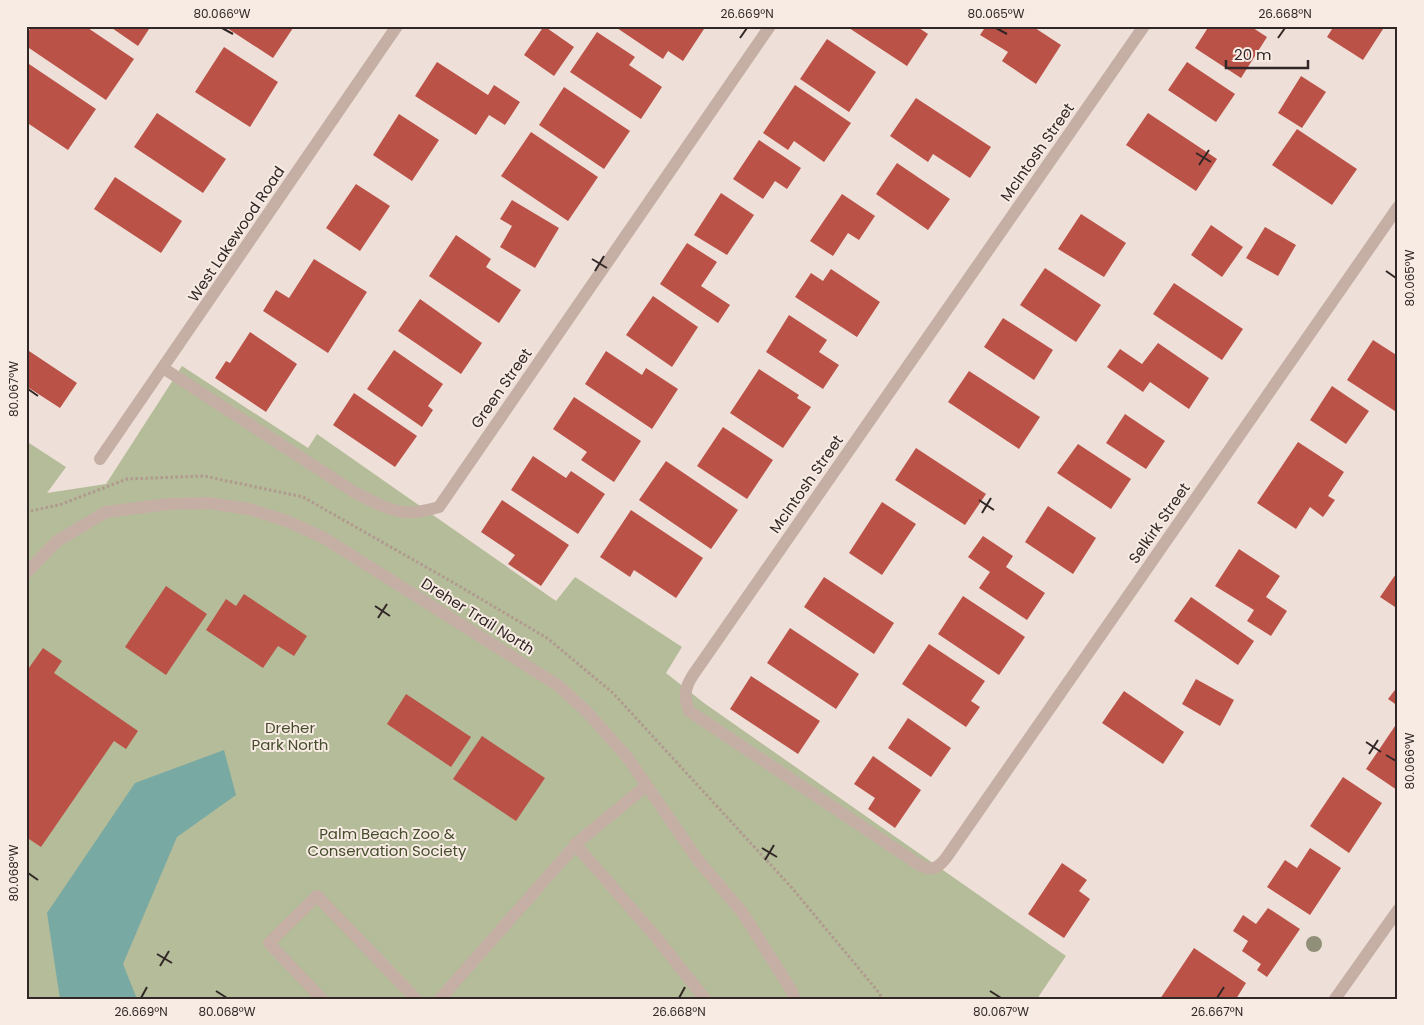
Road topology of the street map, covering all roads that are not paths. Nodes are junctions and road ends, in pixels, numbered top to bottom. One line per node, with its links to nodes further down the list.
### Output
1 (397, 26): 5 (street, West Lakewood Road)
2 (770, 26): 5 (street, Green Street)
3 (1144, 26): 10 (street, McIntosh Street)
4 (1398, 207): 10 (street, Selkirk Street)
5 (163, 368): 6 (street, West Lakewood Road)
6 (100, 459)
7 (26, 573): 8 (street, Dreher Trail North)
8 (646, 786): 9 (street); 16 (street, Dreher Trail North)
9 (575, 844): 14 (street); 15 (street)
10 (946, 858)
11 (1398, 910): 17 (street)
12 (322, 999): 13 (street)
13 (416, 999)
14 (440, 999)
15 (705, 999)
16 (795, 999)
17 (1335, 999)

